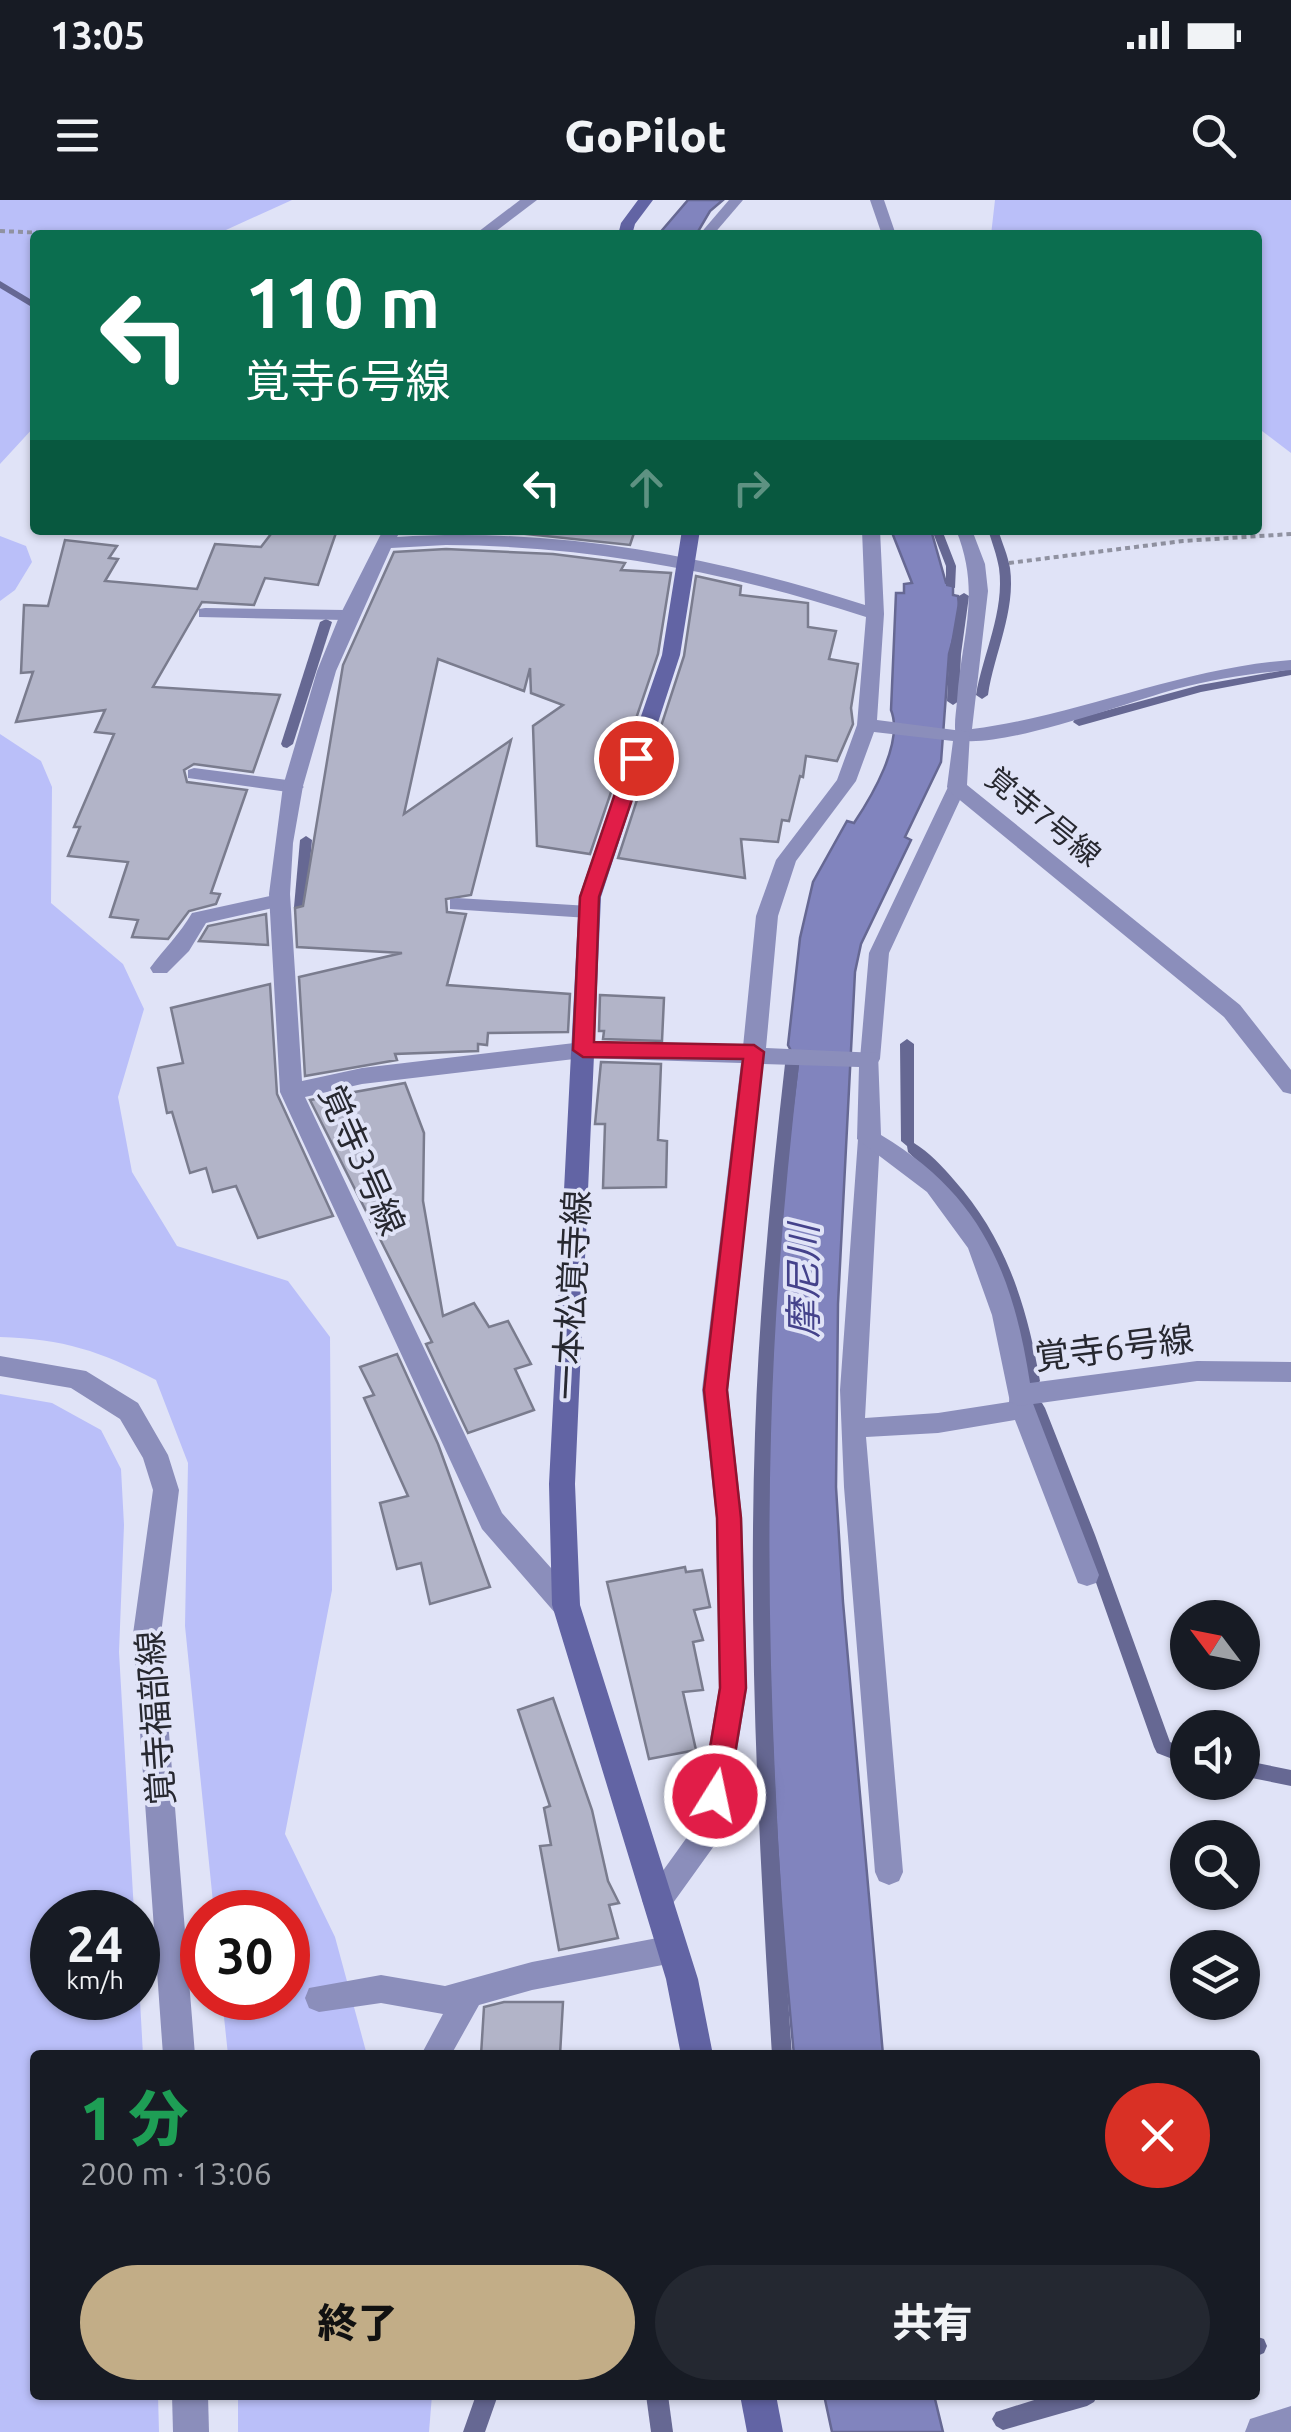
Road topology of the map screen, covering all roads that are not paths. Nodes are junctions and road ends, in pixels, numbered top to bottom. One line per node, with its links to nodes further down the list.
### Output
1 (530, 200): 5 (street)
2 (646, 200): 6 (main road)
3 (736, 200): 7 (lane)
4 (877, 200): 8 (street)
5 (487, 230)
6 (626, 230)
7 (710, 230)
8 (888, 230)
9 (691, 535): 13 (main road, 一本松覚寺線)
10 (872, 535): 15 (street)
11 (966, 535): 19 (lane)
12 (388, 537): 13 (street); 16 (street, 覚寺3号線)
13 (686, 562): 15 (street); 25 (main road, 一本松覚寺線)
14 (205, 613): 16 (lane)
15 (874, 614): 18 (street)
16 (345, 615): 21 (street, 覚寺3号線)
17 (1291, 665): 19 (lane)
18 (877, 726): 19 (street); 28 (street)
19 (957, 735): 22 (street, 覚寺7号線)
20 (194, 774): 21 (lane)
21 (294, 787): 23 (street, 覚寺3号線)
22 (957, 787): 29 (lane); 30 (street, 覚寺7号線)
23 (279, 900): 26 (lane); 31 (street, 覚寺3号線)
24 (457, 904): 25 (lane)
25 (589, 912): 27 (main road, 一本松覚寺線)
26 (160, 968)
27 (583, 1050): 28 (street); 31 (street); 38 (main road, 一本松覚寺線)
28 (764, 1053): 29 (street); 40 (street)
29 (864, 1059): 32 (street)
30 (1291, 1086)
31 (291, 1092): 38 (street, 覚寺3号線)
32 (869, 1138): 35 (street, 覚寺6号線); 36 (lane)
33 (0, 1366): 44 (street, 覚寺福部線)
34 (1291, 1372): 35 (street, 覚寺6号線)
35 (1020, 1402): 36 (lane); 37 (lane)
36 (854, 1428): 39 (lane)
37 (1087, 1574)
38 (566, 1604): 40 (main road, 一本松覚寺線)
39 (889, 1872)
40 (657, 1900): 41 (main road, 一本松覚寺線)
41 (673, 1950): 42 (lane); 46 (main road, 一本松覚寺線)
42 (470, 1994): 43 (lane); 45 (lane)
43 (319, 1998)
44 (179, 2050)
45 (438, 2050)
46 (696, 2050)
47 (190, 2400): 50 (street)
48 (759, 2400): 51 (main road)
49 (1291, 2424): 52 (street)
50 (192, 2432)
51 (765, 2432)
52 (1263, 2432)

